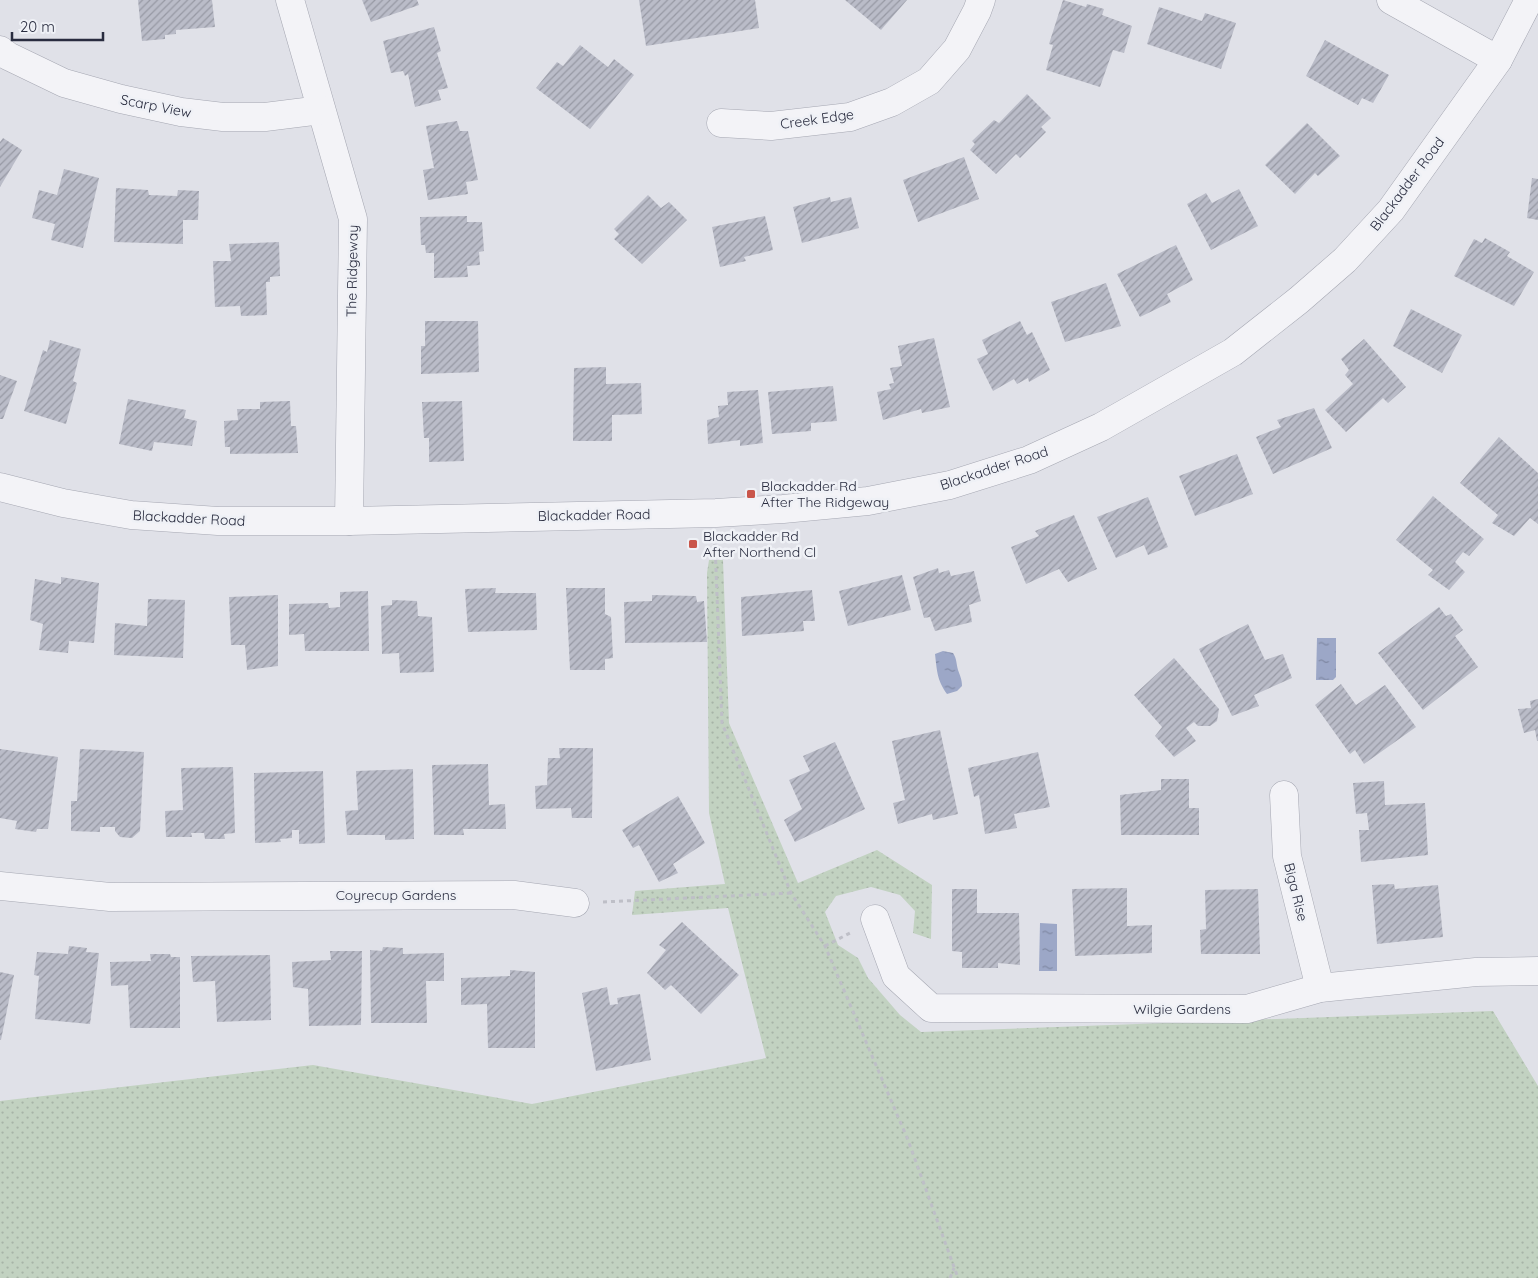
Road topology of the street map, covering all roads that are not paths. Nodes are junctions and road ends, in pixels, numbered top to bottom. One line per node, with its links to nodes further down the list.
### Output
1 (290, 0): 7 (street, The Ridgeway)
2 (981, 0): 8 (street, Creek Edge)
3 (1391, 0): 6 (street)
4 (1529, 0): 6 (street, Blackadder Road)
5 (0, 50): 7 (street, Scarp View)
6 (1498, 60): 10 (street, Blackadder Road)
7 (321, 110): 10 (street, The Ridgeway)
8 (721, 123)
9 (0, 487): 10 (street, Blackadder Road)
10 (349, 521)
11 (1284, 795): 16 (street, Biga Rise)
12 (0, 886): 13 (street, Coyrecup Gardens)
13 (575, 903)
14 (874, 919): 16 (street, Wilgie Gardens)
15 (1538, 971): 16 (street, Wilgie Gardens)
16 (1320, 988)

